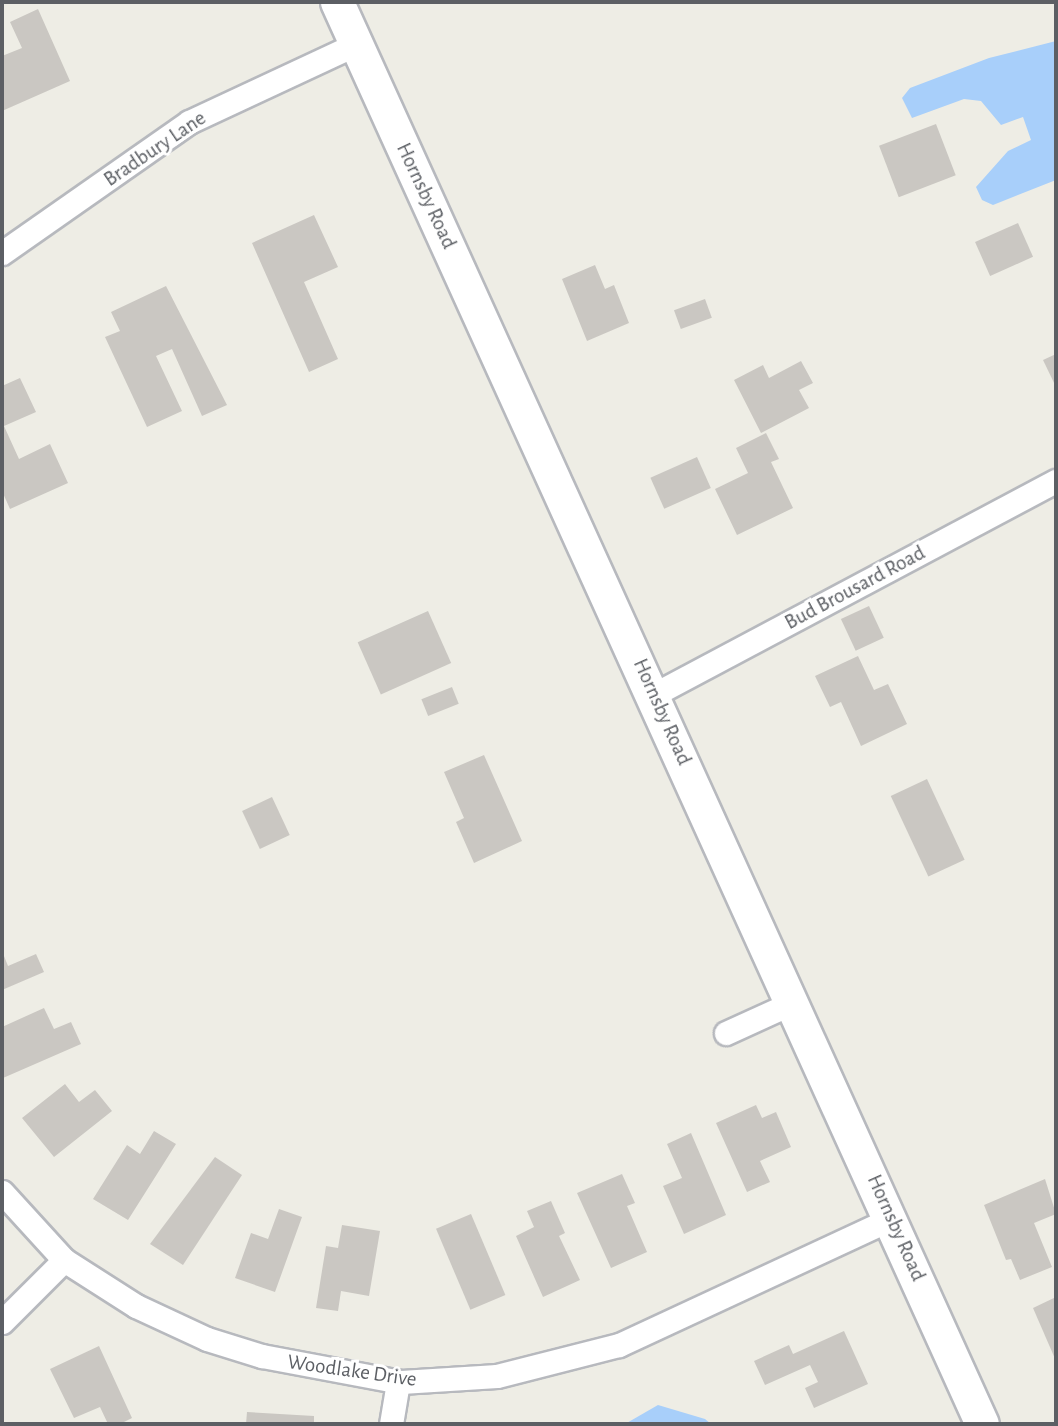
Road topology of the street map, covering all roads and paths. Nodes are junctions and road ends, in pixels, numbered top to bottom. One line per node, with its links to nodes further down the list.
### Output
1 (337, 2): 2 (street, Hornsby Road)
2 (356, 44): 3 (street, Bradbury Lane); 5 (street, Hornsby Road)
3 (2, 253)
4 (1056, 481): 5 (street, Bud Brousard Road)
5 (655, 694): 6 (street, Hornsby Road)
6 (794, 1002): 7 (street); 9 (street, Hornsby Road)
7 (726, 1033)
8 (2, 1192): 10 (street, Woodlake Drive)
9 (892, 1218): 12 (street, Woodlake Drive); 14 (street, Hornsby Road)
10 (64, 1260): 11 (street); 12 (street, Woodlake Drive)
11 (4, 1320)
12 (398, 1382): 13 (street)
13 (390, 1424)
14 (982, 1424)

